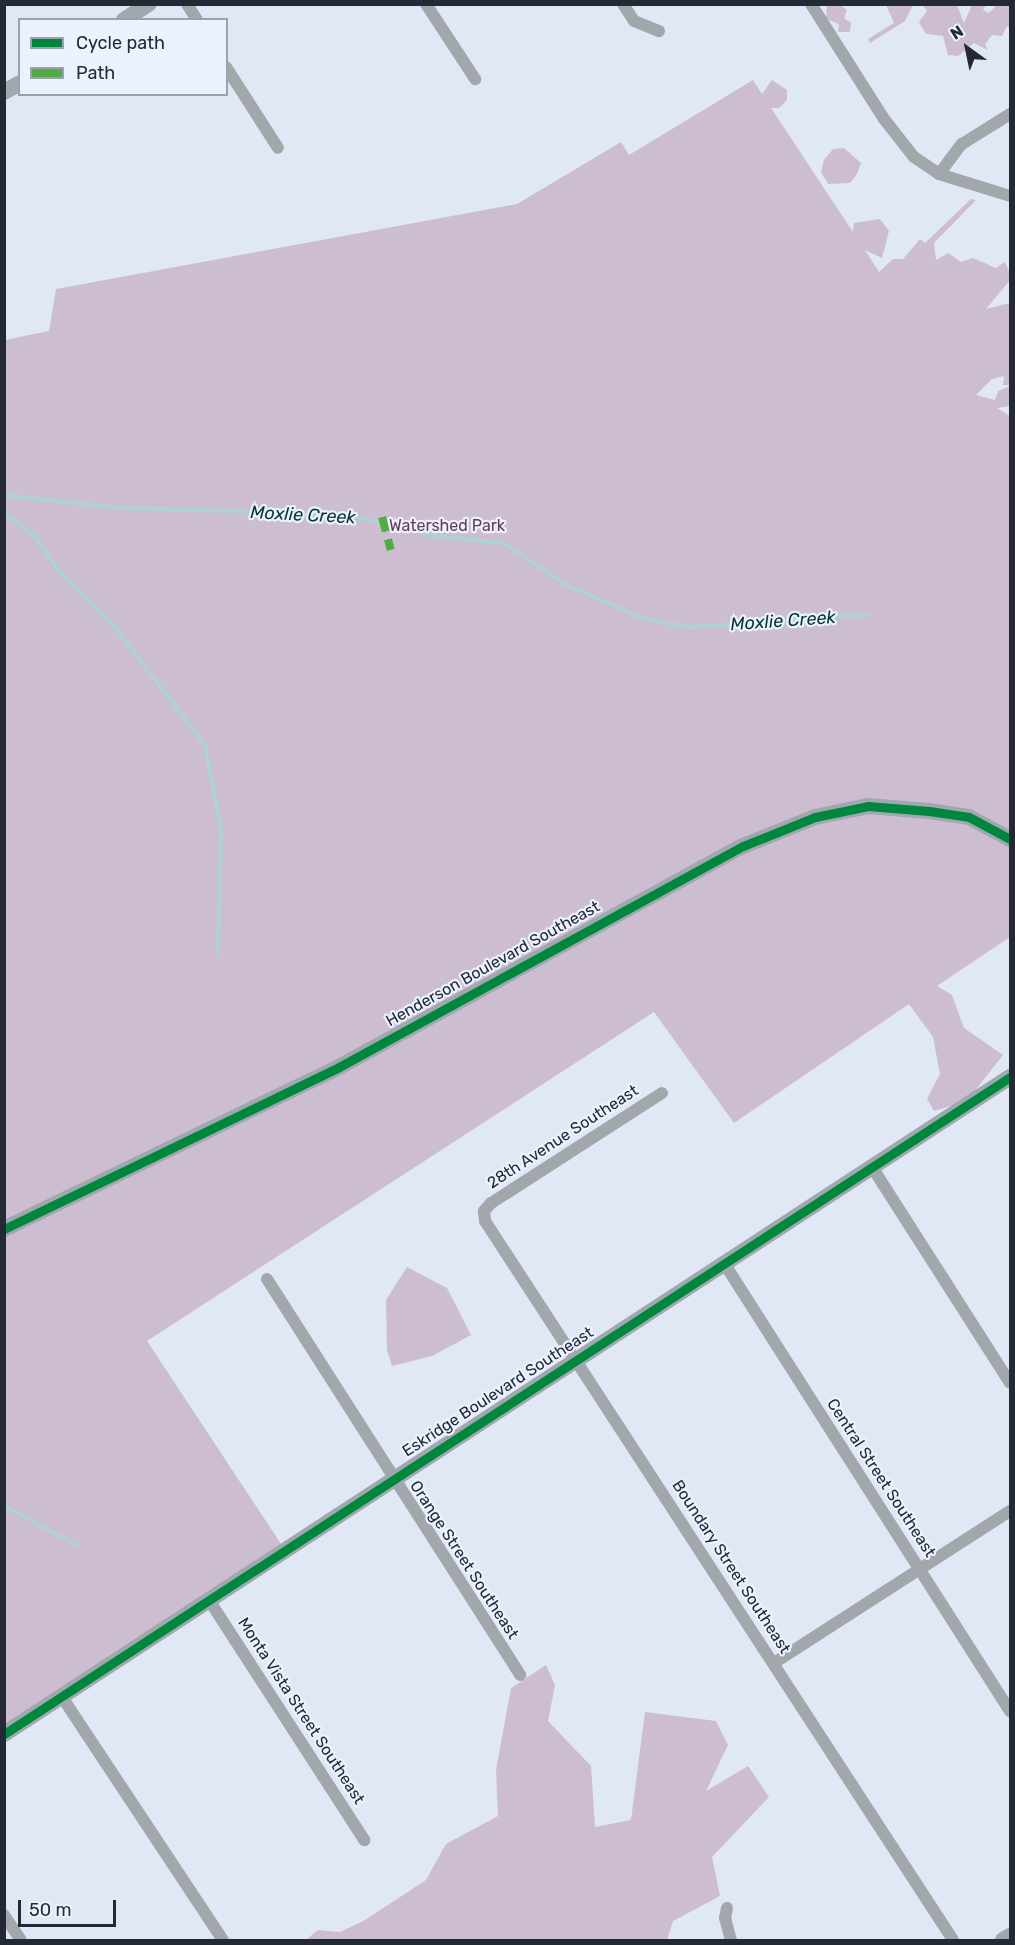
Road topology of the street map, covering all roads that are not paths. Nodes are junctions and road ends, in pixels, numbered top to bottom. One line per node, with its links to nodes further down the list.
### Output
1 (149, 4): 6 (street)
2 (187, 4): 7 (street)
3 (426, 4): 10 (street)
4 (623, 4): 8 (street)
5 (811, 4): 15 (street)
6 (127, 18)
7 (196, 18)
8 (659, 32)
9 (228, 70): 14 (street)
10 (475, 79)
11 (18, 84): 12 (street)
12 (4, 92)
13 (1011, 114): 15 (street)
14 (278, 148)
15 (939, 174): 16 (street)
16 (1011, 196)
17 (1011, 839): 22 (street, Henderson Boulevard Southeast)
18 (1011, 1077): 20 (street, Eskridge Boulevard Southeast)
19 (662, 1093): 21 (street, 28th Avenue Southeast)
20 (872, 1167): 23 (street, Eskridge Boulevard Southeast); 26 (street)
21 (484, 1211): 25 (street, Boundary Street Southeast)
22 (4, 1229)
23 (724, 1263): 25 (street, Eskridge Boulevard Southeast); 29 (street, Central Street Southeast)
24 (267, 1279): 27 (street, Orange Street Southeast)
25 (575, 1359): 27 (street, Eskridge Boulevard Southeast); 31 (street, Boundary Street Southeast)
26 (1011, 1383)
27 (393, 1479): 30 (street, Eskridge Boulevard Southeast); 32 (street, Orange Street Southeast)
28 (1011, 1511): 29 (street)
29 (921, 1570): 31 (street); 34 (street, Central Street Southeast)
30 (209, 1600): 33 (street, Eskridge Boulevard Southeast); 36 (street, Monta Vista Street Southeast)
31 (774, 1663): 43 (street, Boundary Street Southeast)
32 (520, 1675)
33 (62, 1697): 35 (street, Eskridge Boulevard Southeast); 41 (street)
34 (1011, 1711)
35 (4, 1734)
36 (364, 1840)
37 (727, 1908): 42 (street)
38 (4, 1915): 40 (street)
39 (1011, 1936): 44 (street)
40 (21, 1941)
41 (223, 1941)
42 (732, 1941)
43 (953, 1941)
44 (1003, 1941)

